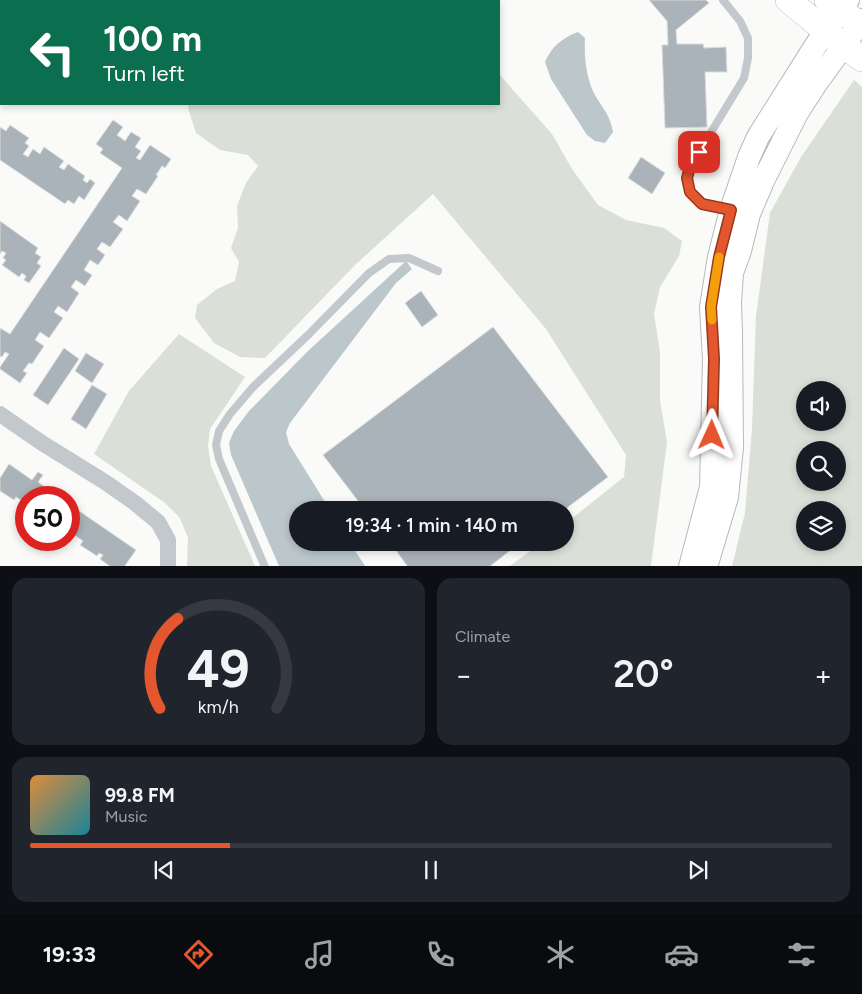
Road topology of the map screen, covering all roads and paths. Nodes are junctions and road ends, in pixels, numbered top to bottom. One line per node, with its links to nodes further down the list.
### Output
1 (722, 0): 5 (lane)
2 (788, 0): 4 (main road)
3 (850, 14): 4 (main road)
4 (844, 45): 5 (main road)
5 (740, 212): 10 (main road); 11 (main road)
6 (438, 271): 9 (lane)
7 (0, 414): 8 (street)
8 (168, 566)
9 (265, 566)
10 (690, 566)
11 (706, 566)

